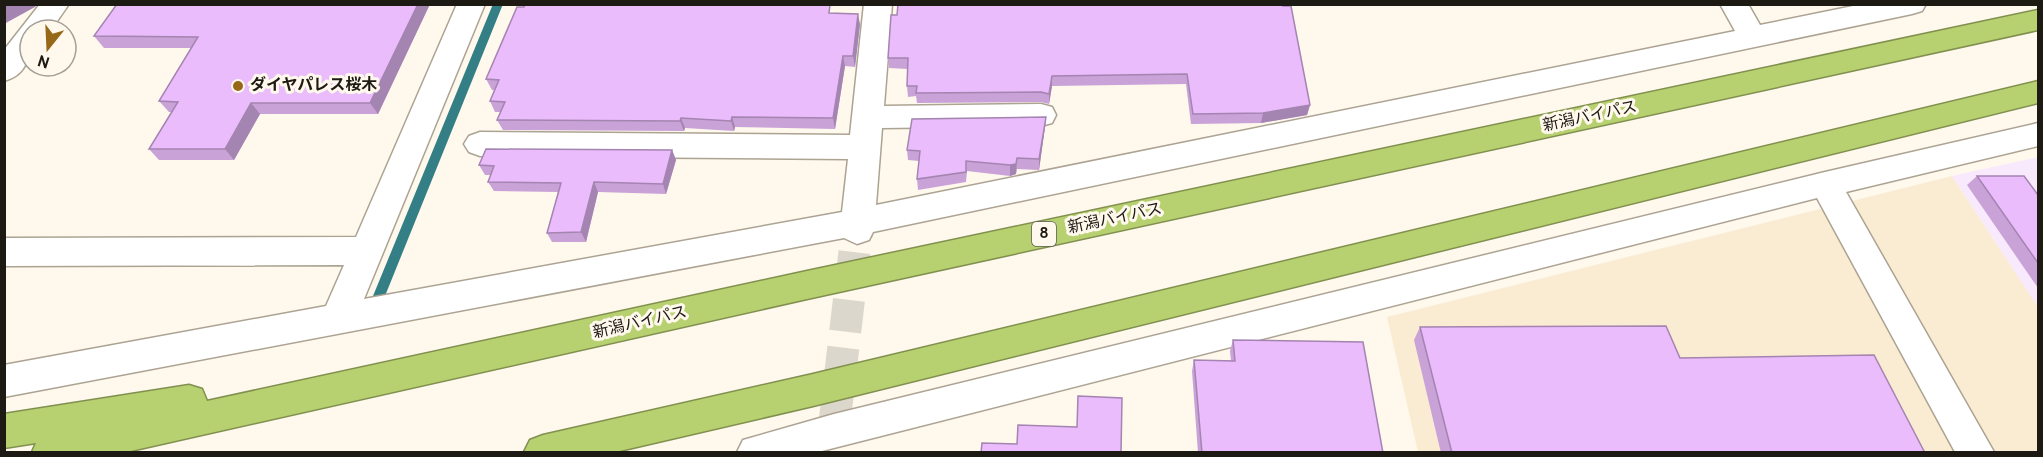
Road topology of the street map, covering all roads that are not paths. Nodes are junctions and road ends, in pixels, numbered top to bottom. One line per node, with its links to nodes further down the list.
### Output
1 (55, 4): 6 (street)
2 (471, 4): 18 (street)
3 (878, 4): 13 (street)
4 (1734, 4): 8 (street)
5 (1912, 4): 8 (street)
6 (42, 18)
7 (2038, 20): 21 (highway, 新潟バイパス / 8)
8 (1753, 38): 17 (street)
9 (18, 48): 10 (street)
10 (4, 72)
11 (2038, 92): 26 (highway)
12 (1041, 115): 13 (street)
13 (866, 132): 15 (street); 17 (street)
14 (2038, 135): 16 (street)
15 (480, 144)
16 (1825, 184): 24 (street); 28 (street)
17 (857, 226): 20 (street)
18 (367, 251): 19 (street); 20 (street)
19 (4, 252)
20 (338, 319): 22 (street)
21 (543, 345): 23 (highway); 25 (highway, 新潟バイパス / 8)
22 (4, 381)
23 (4, 431)
24 (833, 437): 27 (street)
25 (51, 453)
26 (543, 453)
27 (756, 453)
28 (1975, 453)

